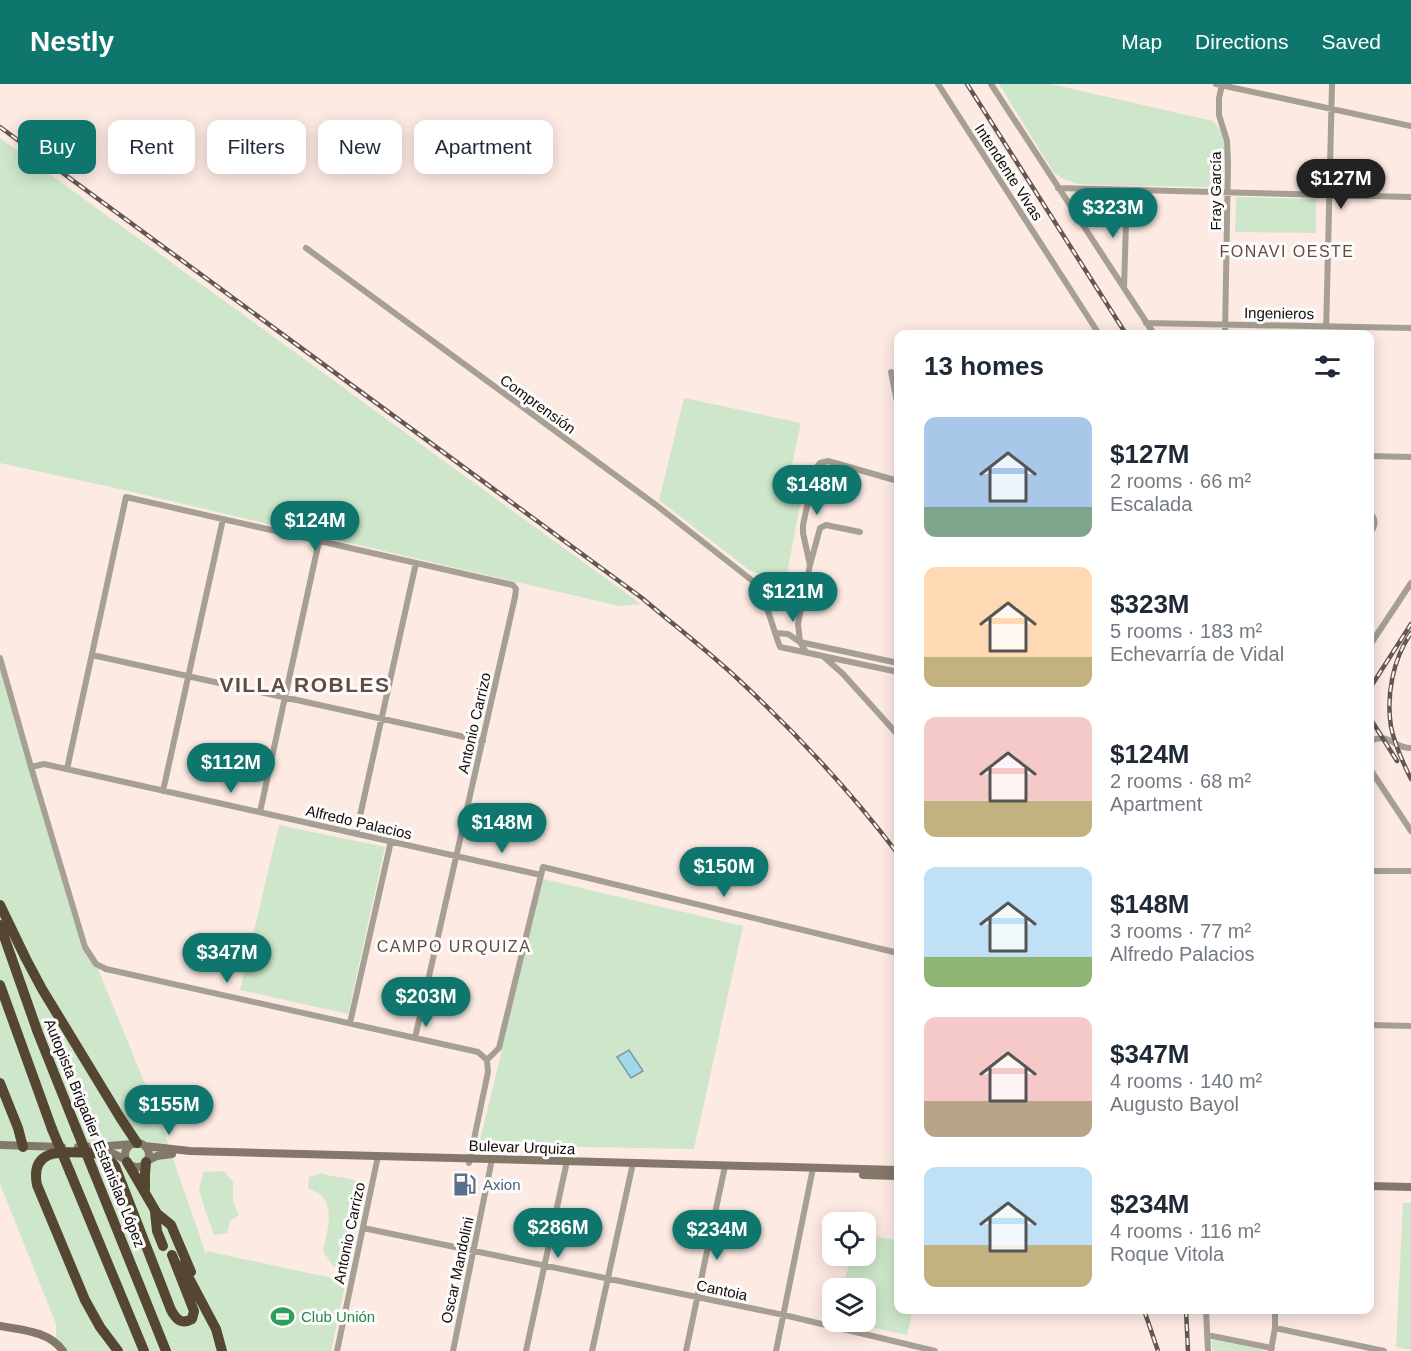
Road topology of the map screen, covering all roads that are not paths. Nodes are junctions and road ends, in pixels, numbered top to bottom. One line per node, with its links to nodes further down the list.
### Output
1 (938, 84): 19 (street, Intendente Vivas)
2 (991, 84): 8 (street)
3 (1332, 84): 6 (street)
4 (1219, 85): 5 (street); 10 (street, Fray García)
5 (1229, 85): 6 (street)
6 (1332, 109): 7 (street); 11 (street)
7 (1411, 126)
8 (1058, 188): 9 (street); 14 (street)
9 (1127, 190): 10 (street); 14 (street)
10 (1227, 192): 11 (street); 16 (street, Fray García)
11 (1329, 195): 12 (street); 17 (street)
12 (1411, 197)
13 (306, 248): 33 (street, Comprensión)
14 (1124, 290): 15 (street)
15 (1146, 322): 16 (street, Ingenieros); 20 (street)
16 (1225, 324): 17 (street, Ingenieros); 21 (street, Fray García)
17 (1326, 326): 18 (street, Ingenieros); 22 (street)
18 (1411, 328)
19 (1096, 330)
20 (1151, 330)
21 (1225, 330)
22 (1326, 330)
23 (891, 372): 24 (street)
24 (894, 387)
25 (1374, 456): 26 (street)
26 (1411, 457)
27 (894, 480): 32 (street)
28 (223, 519): 30 (street); 40 (street); 45 (street)
29 (860, 532): 32 (street)
30 (319, 541): 31 (street); 46 (street)
31 (416, 563): 47 (street); 50 (street, Antonio Carrizo)
32 (810, 566): 35 (street)
33 (754, 582): 35 (street, Comprensión); 36 (street, Comprensión)
34 (1411, 583): 37 (street)
35 (803, 601): 38 (street)
36 (775, 633): 38 (street); 39 (street)
37 (1374, 639)
38 (800, 642): 39 (street); 43 (street)
39 (806, 652): 41 (street)
40 (92, 655): 45 (street); 53 (street)
41 (822, 655): 44 (street); 48 (street)
42 (0, 658): 52 (street)
43 (894, 662)
44 (894, 671)
45 (189, 676): 46 (street); 55 (street)
46 (285, 698): 47 (street); 56 (street)
47 (382, 719): 50 (street); 58 (street)
48 (894, 731)
49 (1374, 740): 51 (street)
50 (483, 741): 60 (street, Antonio Carrizo)
51 (1411, 748)
52 (31, 767): 53 (street, Alfredo Palacios); 68 (street)
53 (67, 769): 55 (street, Alfredo Palacios)
54 (1374, 775): 57 (street)
55 (163, 791): 56 (street, Alfredo Palacios)
56 (260, 812): 58 (street, Alfredo Palacios)
57 (1411, 831)
58 (356, 834): 59 (street, Alfredo Palacios)
59 (391, 841): 60 (street, Alfredo Palacios); 68 (street)
60 (457, 856): 63 (street, Alfredo Palacios); 71 (street, Antonio Carrizo)
61 (1374, 871): 62 (street)
62 (1411, 872)
63 (541, 875): 66 (street); 72 (street)
64 (0, 905): 74 (highway)
65 (0, 925): 110 (highway, Autopista Brigadier Estanislao López, bridge)
66 (894, 952)
67 (0, 985): 109 (highway, bridge)
68 (350, 1023): 71 (street)
69 (1374, 1025): 70 (street)
70 (1411, 1026)
71 (416, 1038): 72 (street)
72 (487, 1060): 80 (street)
73 (0, 1083): 76 (highway)
74 (138, 1144): 77 (main road, Bulevar Urquiza); 78 (main road, Bulevar Urquiza); 79 (main road); 81 (main road)
75 (0, 1145): 76 (main road, Bulevar Urquiza)
76 (23, 1147): 77 (main road, Bulevar Urquiza)
77 (96, 1147): 79 (main road, Bulevar Urquiza)
78 (377, 1158): 80 (main road, Bulevar Urquiza); 81 (main road, Bulevar Urquiza); 93 (street, Antonio Carrizo)
79 (127, 1161): 81 (main road); 91 (highway)
80 (470, 1161): 82 (main road, Bulevar Urquiza)
81 (147, 1162): 91 (highway)
82 (492, 1162): 83 (main road, Bulevar Urquiza); 95 (street, Oscar Mandolini)
83 (567, 1164): 84 (main road, Bulevar Urquiza); 96 (street)
84 (632, 1166): 85 (main road, Bulevar Urquiza); 97 (street)
85 (724, 1168): 87 (main road, Bulevar Urquiza); 98 (street)
86 (894, 1170): 87 (main road, Bulevar Urquiza)
87 (813, 1171): 88 (main road, Bulevar Urquiza); 102 (street)
88 (894, 1176)
89 (1374, 1188): 90 (main road)
90 (1411, 1189)
91 (146, 1195): 92 (highway)
92 (155, 1212): 94 (highway); 99 (highway)
93 (363, 1228): 95 (street, Cantoia); 112 (street, Antonio Carrizo)
94 (170, 1249): 99 (highway); 108 (highway)
95 (474, 1251): 96 (street, Cantoia); 113 (street, Oscar Mandolini)
96 (544, 1265): 97 (street, Cantoia); 114 (street)
97 (608, 1279): 98 (street, Cantoia); 115 (street)
98 (697, 1297): 102 (street, Cantoia); 116 (street)
99 (202, 1300): 111 (highway)
100 (1206, 1314): 105 (street)
101 (1275, 1314): 104 (street)
102 (784, 1315): 117 (street); 118 (street, Cantoia)
103 (0, 1326): 107 (main road)
104 (1275, 1328): 106 (street); 120 (street)
105 (1207, 1335): 106 (street); 119 (street)
106 (1271, 1349)
107 (63, 1351)
108 (118, 1351)
109 (144, 1351)
110 (166, 1351)
111 (222, 1351)
112 (337, 1351)
113 (453, 1351)
114 (526, 1351)
115 (592, 1351)
116 (686, 1351)
117 (777, 1351)
118 (935, 1351)
119 (1208, 1351)
120 (1384, 1351)

